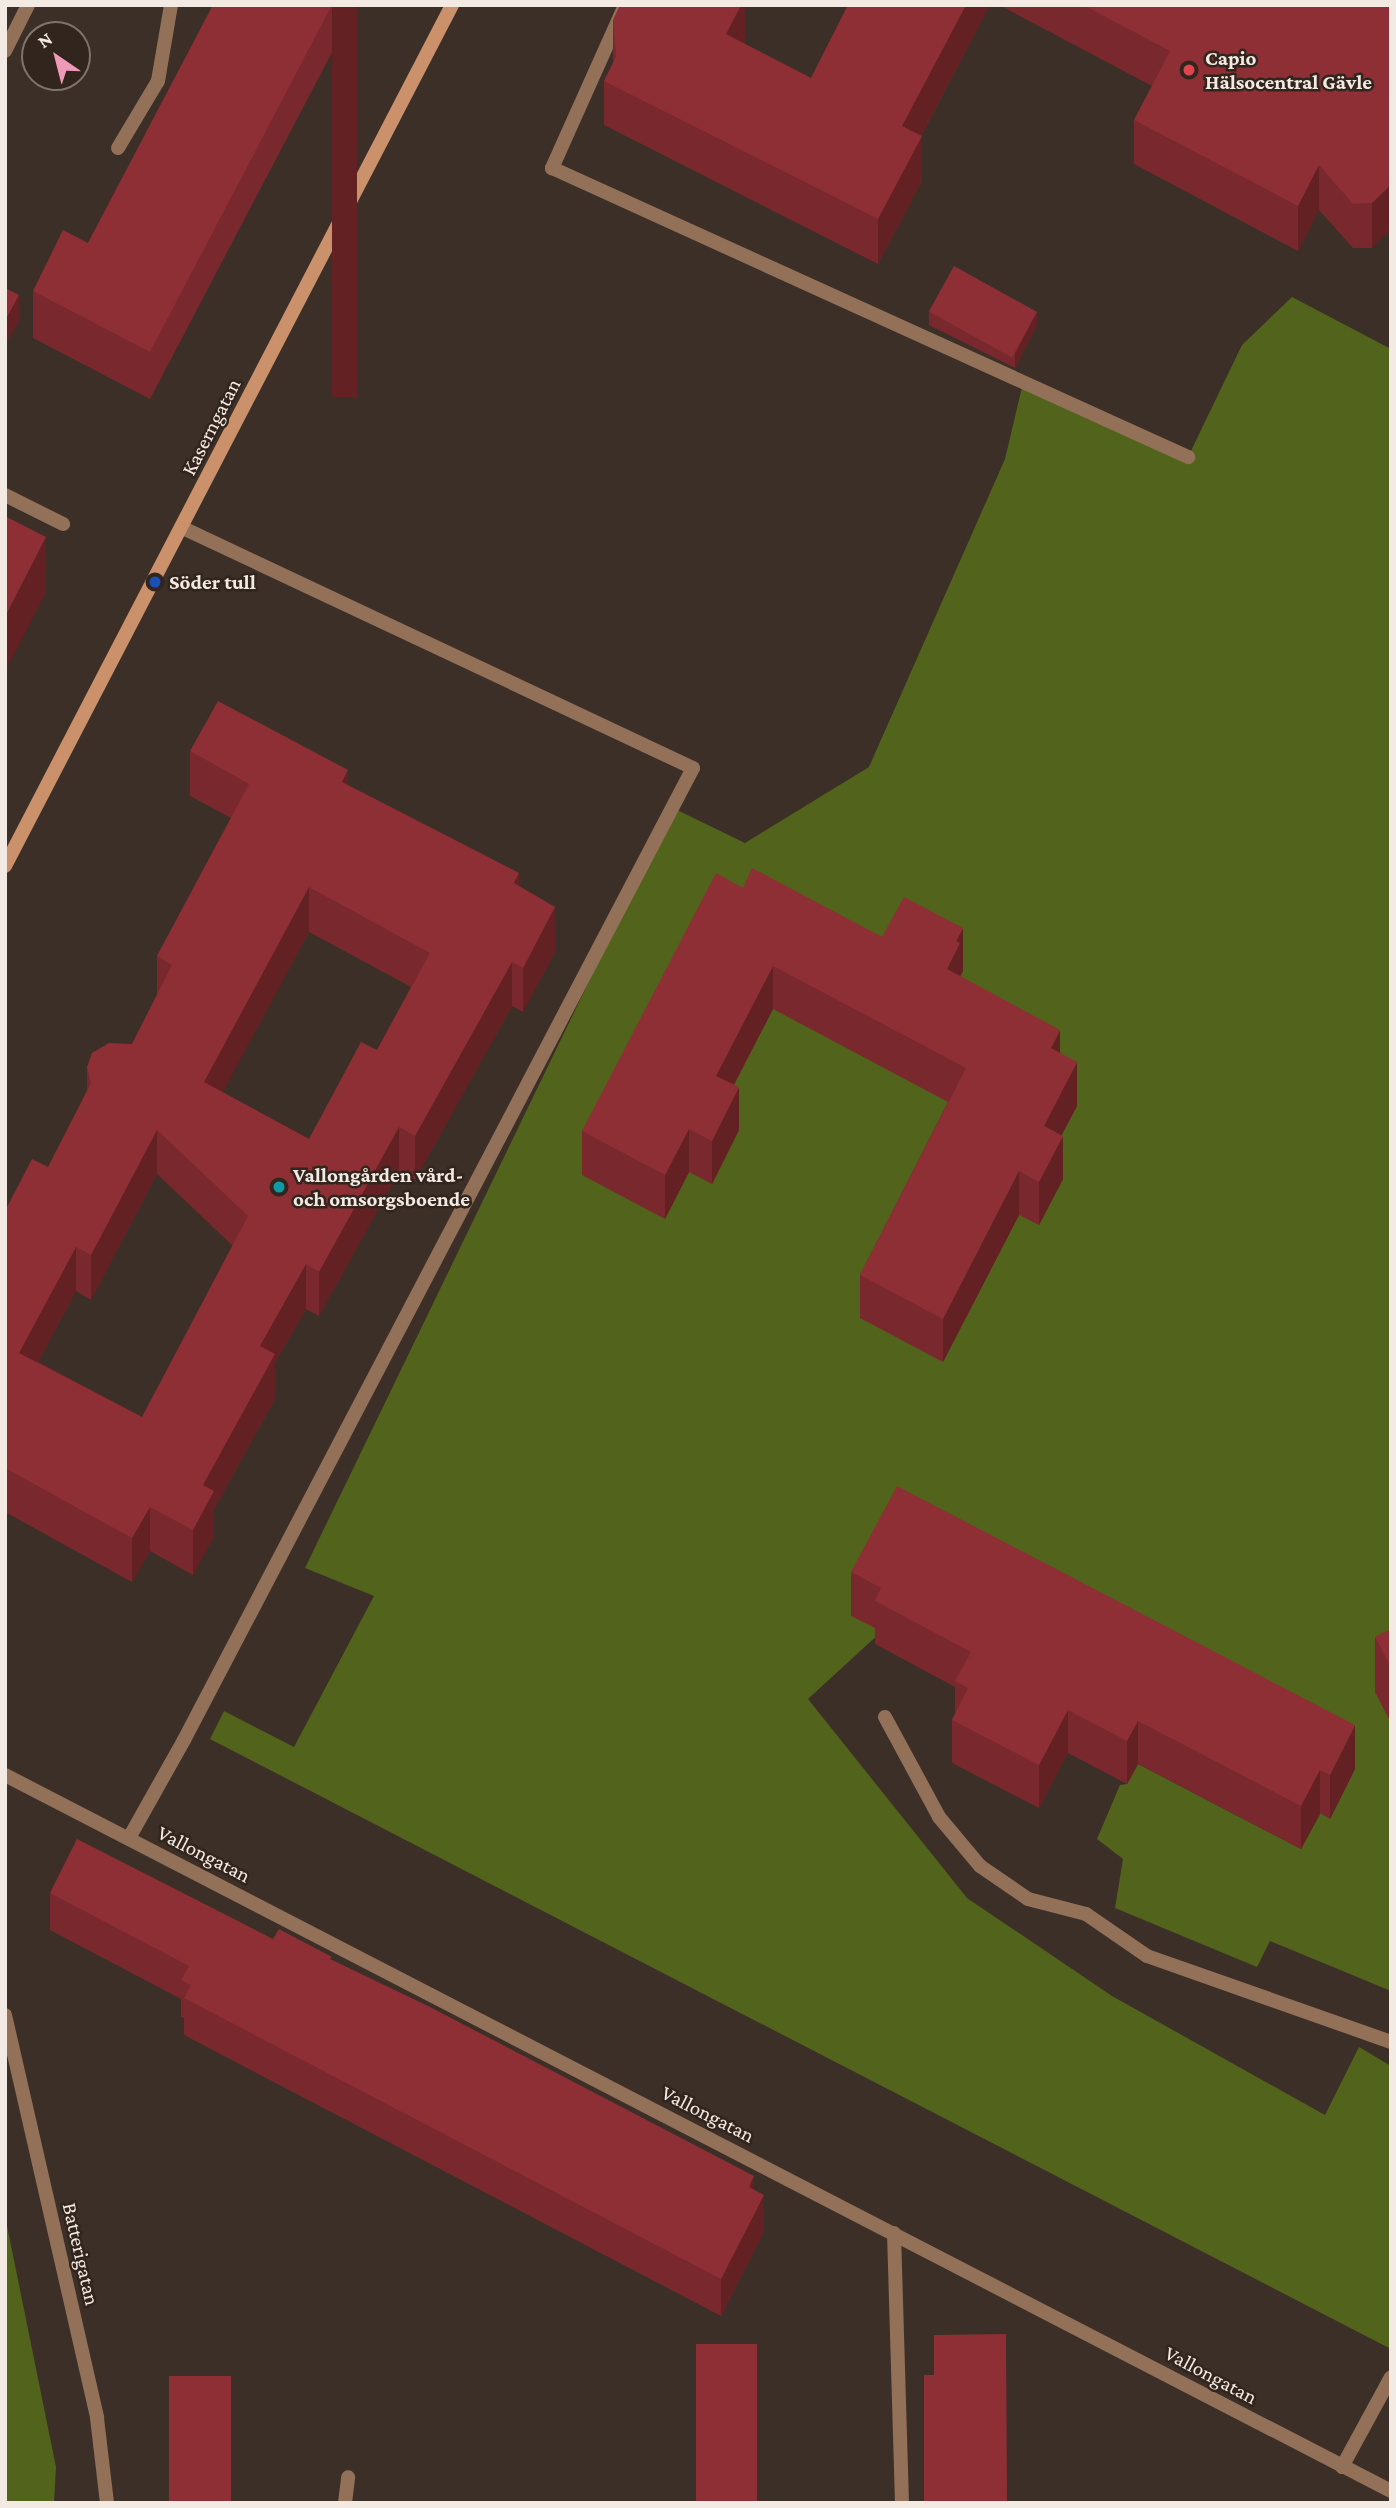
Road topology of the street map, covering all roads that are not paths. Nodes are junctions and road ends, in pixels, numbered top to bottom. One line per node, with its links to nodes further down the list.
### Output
1 (28, 5): 5 (street)
2 (171, 5): 6 (street)
3 (452, 5): 10 (main road, Kaserngatan)
4 (625, 5): 7 (street)
5 (5, 51)
6 (118, 148)
7 (1188, 457)
8 (5, 495): 9 (street)
9 (63, 524)
10 (183, 528): 11 (main road, Kaserngatan); 14 (street)
11 (5, 866)
12 (885, 1717): 16 (street)
13 (5, 1775): 14 (street, Vallongatan)
14 (129, 1838): 17 (street, Vallongatan)
15 (5, 2015): 22 (street, Batterigatan)
16 (1391, 2042)
17 (894, 2233): 19 (street, Vallongatan); 24 (street)
18 (1391, 2377): 19 (street)
19 (1342, 2467): 21 (street, Vallongatan)
20 (348, 2477): 23 (street)
21 (1391, 2491)
22 (107, 2503)
23 (345, 2503)
24 (902, 2503)

